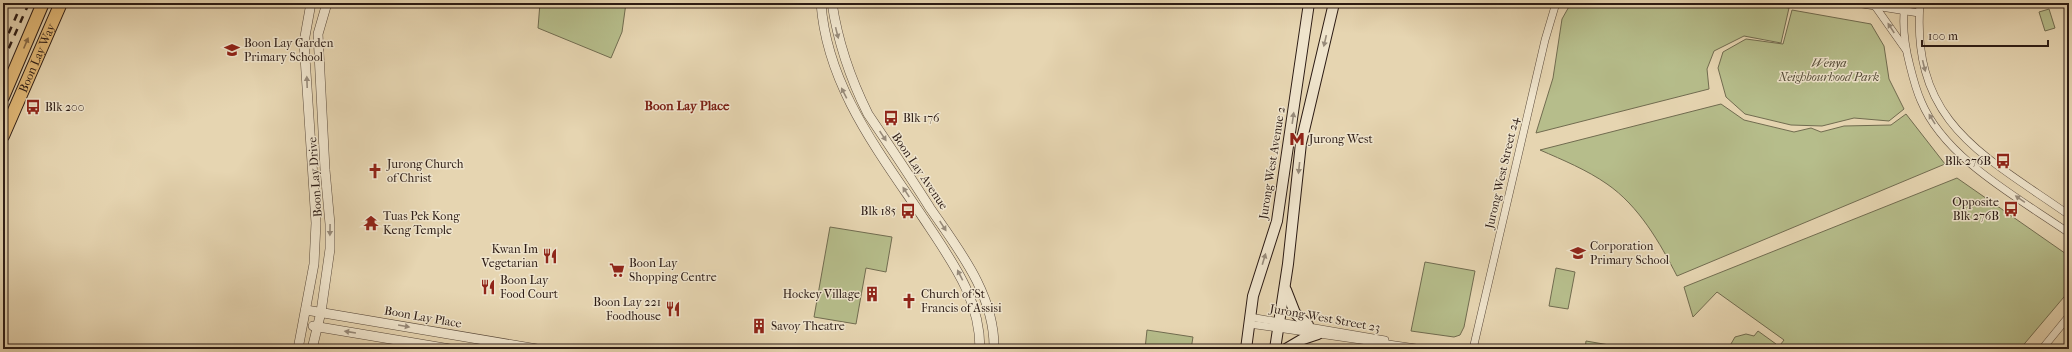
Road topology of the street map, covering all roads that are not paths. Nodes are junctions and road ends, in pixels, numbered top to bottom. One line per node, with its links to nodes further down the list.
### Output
1 (43, 3): 17 (main road, Boon Lay Way, one-way to 1)
2 (61, 3): 20 (main road, Boon Lay Way)
3 (311, 3): 19 (street, Boon Lay Drive, one-way to 3)
4 (327, 3): 18 (street, Boon Lay Drive)
5 (821, 3): 42 (street, Boon Lay Avenue, one-way to 5)
6 (832, 3): 43 (street, Boon Lay Avenue, one-way to 43)
7 (1308, 3): 30 (main road, Jurong West Avenue 2, one-way to 7)
8 (1334, 3): 25 (main road, one-way to 25)
9 (1556, 3): 48 (street, Jurong West Street 24)
10 (1856, 3): 13 (street)
11 (1905, 3): 14 (street)
12 (1920, 3): 15 (street)
13 (1875, 6): 14 (street); 16 (street, one-way to 13)
14 (1904, 11): 15 (street); 16 (street)
15 (1919, 13): 23 (street, one-way to 23)
16 (1906, 50): 24 (street, one-way to 16)
17 (3, 98)
18 (323, 118): 19 (street); 21 (street, Boon Lay Drive)
19 (308, 121): 22 (street, Boon Lay Drive)
20 (3, 136)
21 (325, 170): 22 (street); 27 (street, Boon Lay Drive, one-way to 27)
22 (312, 173): 26 (street, Boon Lay Drive)
23 (2069, 215)
24 (2069, 233)
25 (1285, 288): 32 (main road); 33 (main road)
26 (306, 310): 27 (street, Boon Lay Place); 31 (street, Boon Lay Drive)
27 (321, 312): 29 (street, Boon Lay Place); 34 (street, Boon Lay Drive)
28 (2069, 316): 49 (street)
29 (371, 320): 36 (street); 41 (street, Boon Lay Place, one-way to 41)
30 (1250, 320): 32 (street, Jurong West Street 23); 44 (main road, Jurong West Avenue 2)
31 (304, 324): 34 (street); 38 (street, Boon Lay Drive)
32 (1278, 324): 33 (street, Jurong West Street 23); 35 (street, Jurong West Street 23); 45 (main road)
33 (1308, 325): 37 (street, Jurong West Street 23)
34 (318, 327): 36 (street, one-way to 34); 39 (street, Boon Lay Drive)
35 (1318, 334): 37 (street, Jurong West Street 23); 46 (main road)
36 (370, 335): 40 (street)
37 (1394, 344): 47 (street, Jurong West Street 23)
38 (298, 349)
39 (312, 349)
40 (450, 349)
41 (537, 349)
42 (980, 349)
43 (994, 349)
44 (1246, 349)
45 (1275, 349)
46 (1286, 349)
47 (1423, 349)
48 (1473, 349)
49 (2042, 349)

